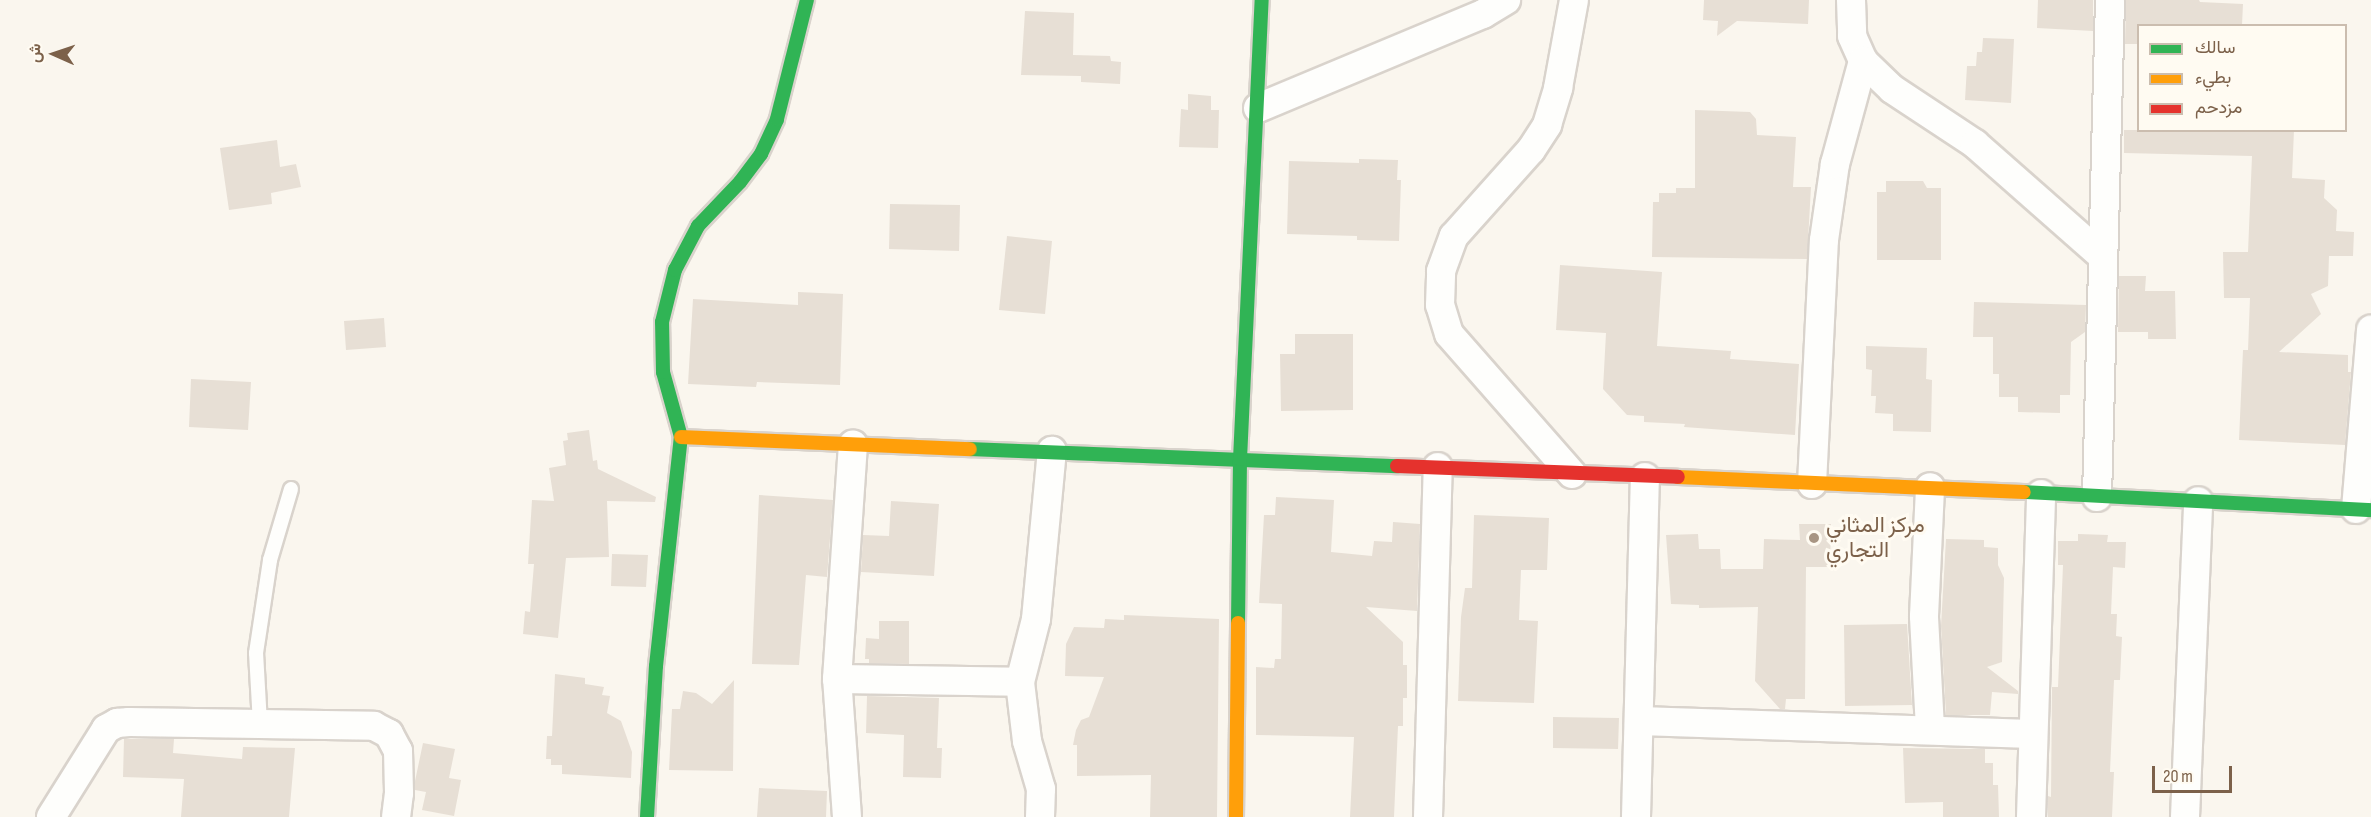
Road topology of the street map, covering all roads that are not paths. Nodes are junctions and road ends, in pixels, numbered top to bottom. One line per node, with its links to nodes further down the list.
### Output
1 (807, 0): 11 (street)
2 (1262, 0): 8 (street)
3 (1506, 0): 8 (street)
4 (1574, 0): 16 (street)
5 (1851, 0): 7 (street)
6 (2110, 0): 9 (street)
7 (1863, 61): 9 (street); 18 (street)
8 (1258, 108): 14 (street)
9 (2101, 255): 22 (street)
10 (2371, 330): 24 (street)
11 (681, 437): 12 (street); 31 (street)
12 (853, 445): 13 (street); 25 (street)
13 (1052, 451): 14 (street); 26 (street)
14 (1240, 459): 15 (street); 36 (street)
15 (1438, 467): 16 (street); 37 (street)
16 (1572, 474): 17 (street)
17 (1645, 477): 18 (street); 27 (street)
18 (1812, 484): 19 (street)
19 (1930, 487): 21 (street); 29 (street)
20 (291, 489): 28 (lane)
21 (2041, 494): 22 (street); 30 (street)
22 (2097, 497): 23 (street)
23 (2198, 501): 24 (street); 40 (street)
24 (2363, 510)
25 (837, 679): 26 (street); 34 (street)
26 (1020, 682): 35 (street)
27 (1638, 721): 29 (street); 38 (street)
28 (260, 724): 32 (street); 33 (street)
29 (1930, 729): 30 (street)
30 (2033, 734): 39 (street)
31 (649, 816)
32 (51, 817)
33 (396, 817)
34 (847, 817)
35 (1040, 817)
36 (1236, 817)
37 (1428, 817)
38 (1636, 817)
39 (2031, 817)
40 (2185, 817)

